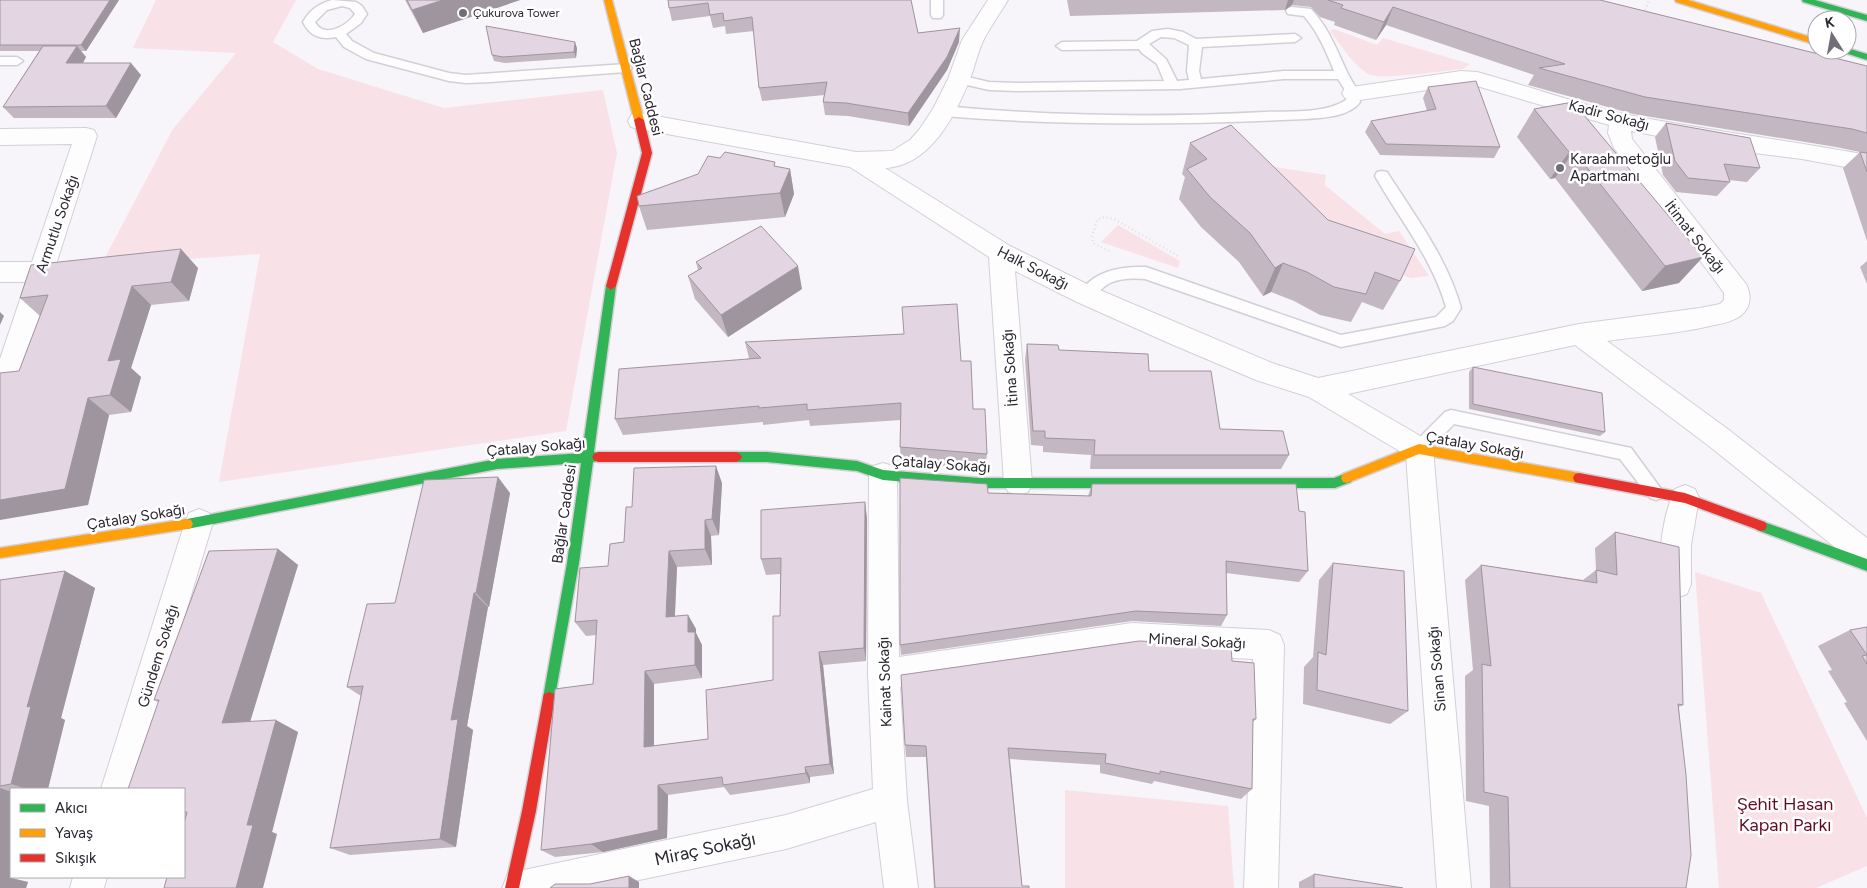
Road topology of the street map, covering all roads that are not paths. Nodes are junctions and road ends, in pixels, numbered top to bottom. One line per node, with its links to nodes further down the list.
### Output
1 (608, 0): 17 (main road, Bağlar Caddesi)
2 (937, 0): 7 (lane)
3 (998, 0): 18 (street)
4 (1679, 0): 11 (main road)
5 (1806, 0): 8 (main road)
6 (1292, 11): 20 (lane)
7 (937, 14)
8 (1867, 18)
9 (339, 32): 17 (lane)
10 (1295, 38): 12 (lane)
11 (1807, 39)
12 (1194, 43): 13 (lane); 19 (lane)
13 (1144, 44): 14 (lane); 21 (lane)
14 (1062, 46)
15 (0, 61): 16 (lane)
16 (17, 61)
17 (626, 68): 23 (main road, Bağlar Caddesi)
18 (959, 79): 21 (lane); 22 (street)
19 (1196, 84): 20 (lane); 21 (lane)
20 (1348, 84): 22 (lane); 24 (street, Kadir Sokağı)
21 (1172, 85)
22 (944, 111): 26 (street)
23 (639, 121): 26 (street, Halk Sokağı); 37 (main road, Bağlar Caddesi)
24 (1621, 121): 27 (street, Kadir Sokağı); 33 (street, İtimat Sokağı)
25 (0, 137): 31 (street, Armutlu Sokağı)
26 (856, 160): 29 (street, Halk Sokağı)
27 (1867, 163)
28 (1382, 176): 32 (lane)
29 (1001, 253): 32 (street, Halk Sokağı); 39 (street, İtina Sokağı)
30 (0, 272): 31 (street)
31 (40, 272): 35 (street, Armutlu Sokağı)
32 (1086, 295): 34 (street, Halk Sokağı)
33 (1579, 334): 34 (street); 44 (street)
34 (1318, 389): 36 (street, Halk Sokağı)
35 (0, 399)
36 (1419, 449): 39 (main road, Çatalay Sokağı); 40 (main road, Çatalay Sokağı); 40 (lane); 54 (street, Sinan Sokağı)
37 (587, 457): 38 (main road, Çatalay Sokağı); 42 (main road, Çatalay Sokağı); 50 (main road, Bağlar Caddesi)
38 (884, 475): 39 (main road, Çatalay Sokağı); 47 (street, Kainat Sokağı)
39 (1018, 483)
40 (1656, 493): 41 (main road, Çatalay Sokağı)
41 (1685, 498): 45 (main road, Çatalay Sokağı); 46 (street)
42 (199, 522): 43 (main road, Çatalay Sokağı); 48 (street, Gündem Sokağı)
43 (0, 553)
44 (1867, 556)
45 (1867, 564)
46 (1676, 614)
47 (884, 674): 49 (street, Kainat Sokağı); 53 (street, Mineral Sokağı)
48 (117, 788)
49 (890, 801): 51 (street, Miraç Sokağı); 52 (street, Kainat Sokağı)
50 (512, 888)
51 (519, 888)
52 (901, 888)
53 (1261, 888)
54 (1454, 888)

